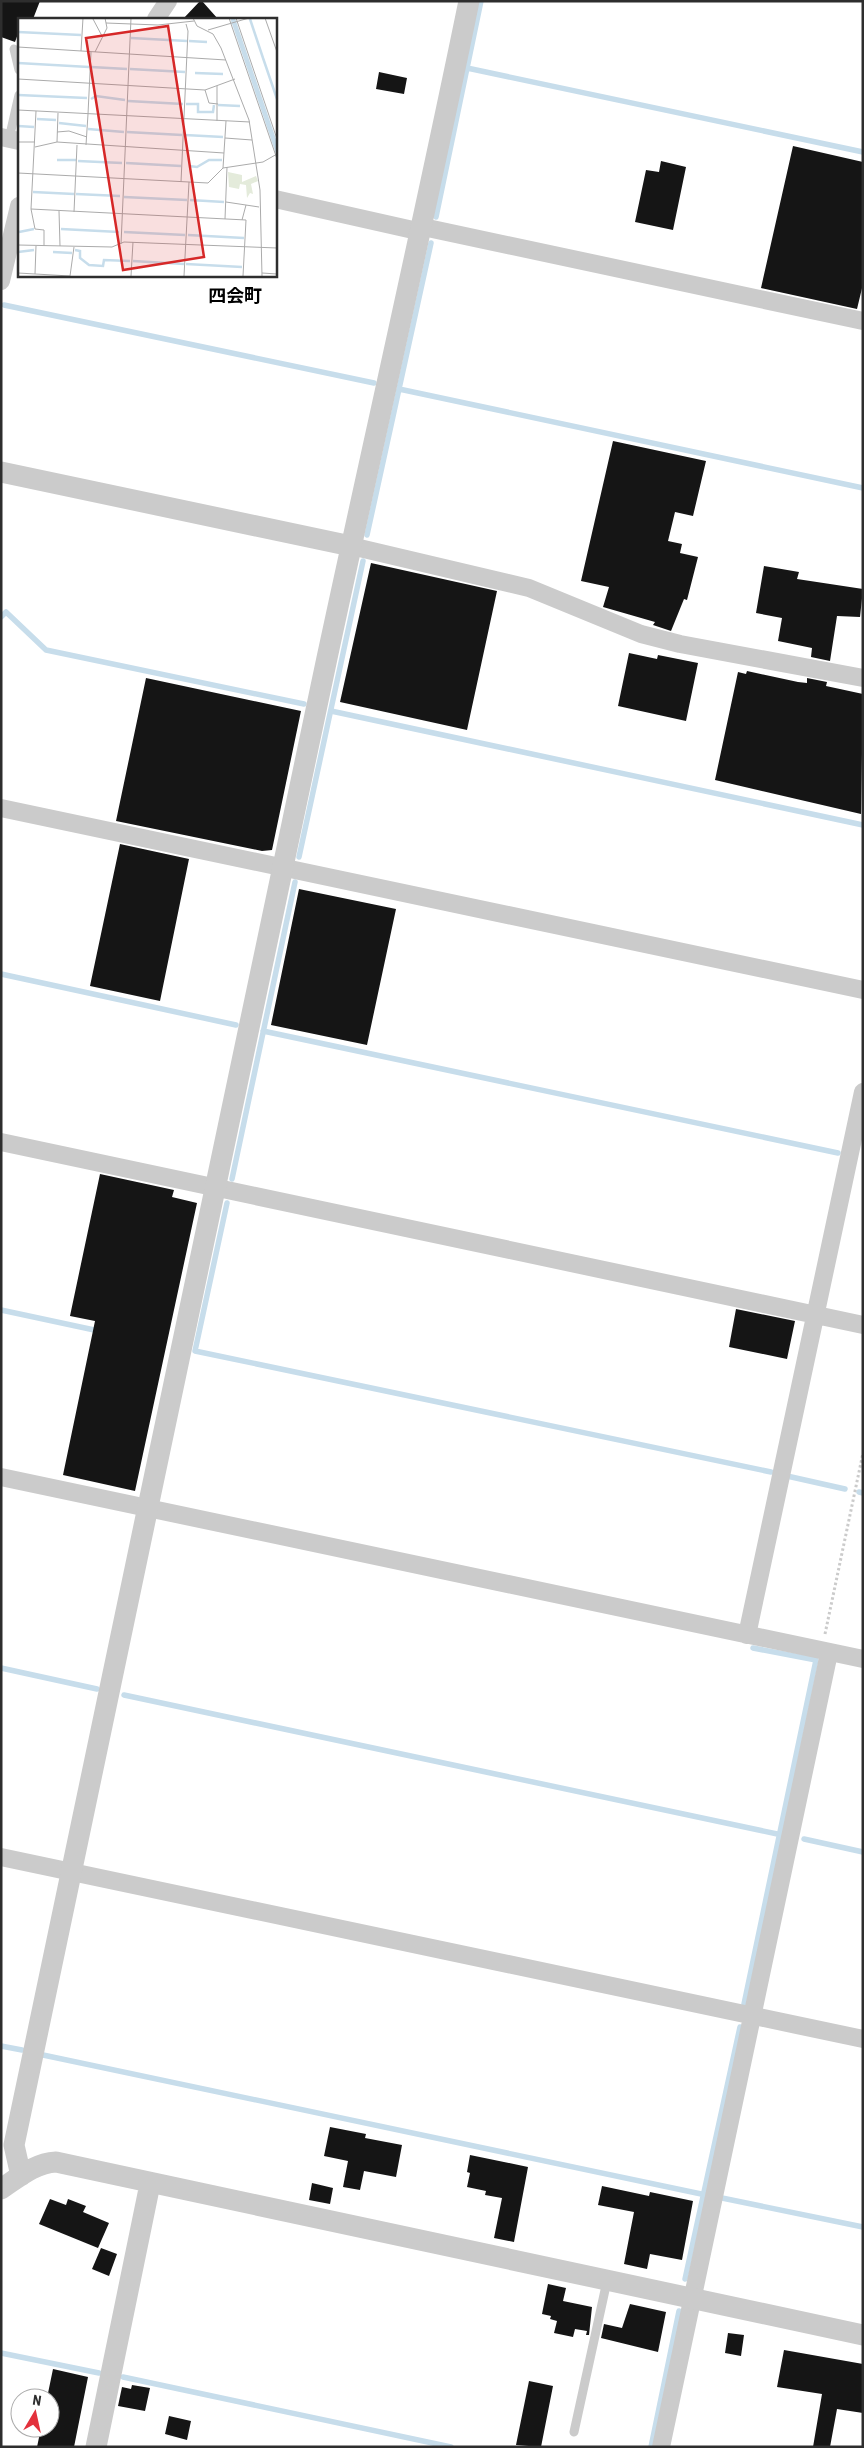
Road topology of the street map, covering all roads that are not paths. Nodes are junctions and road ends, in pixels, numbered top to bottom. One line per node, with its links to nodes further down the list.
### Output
1 (469, 1): 8 (street)
2 (14, 49): 3 (lane)
3 (18, 66)
4 (18, 100): 5 (lane)
5 (10, 139)
6 (276, 199): 8 (street)
7 (18, 210): 9 (street)
8 (422, 229): 10 (street); 12 (street)
9 (1, 281)
10 (863, 321)
11 (1, 472): 12 (street)
12 (351, 546): 13 (street); 15 (street)
13 (863, 678)
14 (1, 808): 15 (street)
15 (282, 869): 16 (street); 19 (street)
16 (863, 990)
17 (863, 1092): 20 (street)
18 (1, 1142): 19 (street)
19 (215, 1189): 20 (street); 23 (street)
20 (815, 1315): 21 (street); 24 (street)
21 (863, 1325)
22 (1, 1477): 23 (street)
23 (148, 1508): 24 (street); 28 (street)
24 (747, 1635): 25 (street)
25 (825, 1652): 26 (street); 29 (street)
26 (863, 1659)
27 (1, 1857): 28 (street)
28 (71, 1872): 29 (street); 31 (street)
29 (752, 2016): 30 (street); 35 (street)
30 (863, 2039)
31 (21, 2176): 32 (street); 33 (street)
32 (150, 2184): 34 (street); 38 (street)
33 (1, 2189)
34 (607, 2281): 35 (street); 37 (lane)
35 (692, 2299): 36 (street); 39 (street)
36 (863, 2335)
37 (574, 2432)
38 (96, 2447)
39 (661, 2447)

